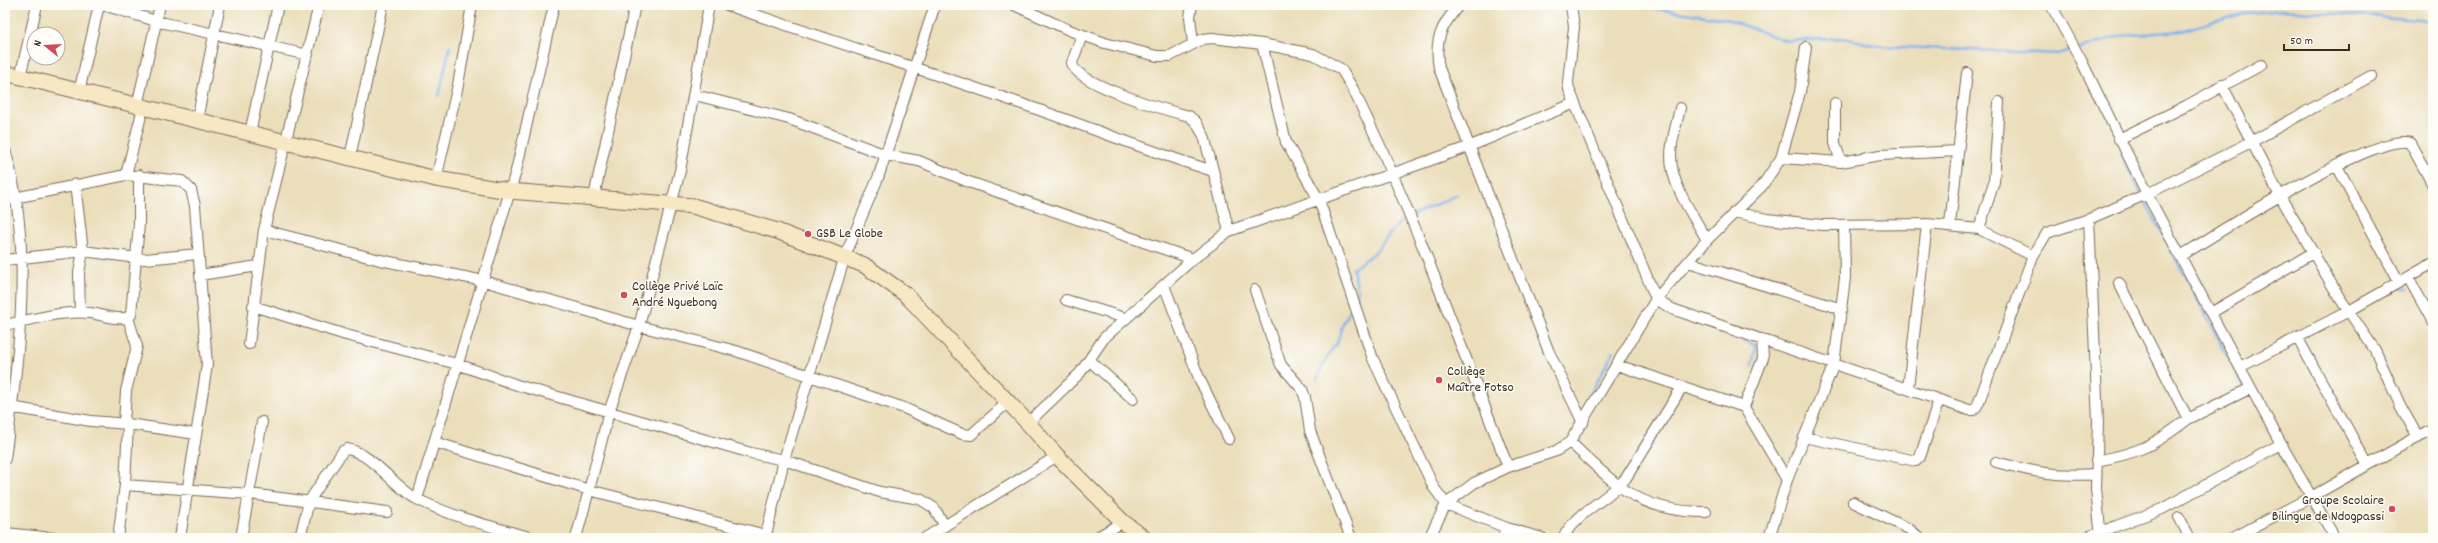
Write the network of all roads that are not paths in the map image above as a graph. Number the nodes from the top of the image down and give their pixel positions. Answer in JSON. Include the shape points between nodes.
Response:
{"nodes":[{"id":1,"x":37,"y":5,"type":"edge"},
{"id":2,"x":99,"y":5,"type":"edge"},
{"id":3,"x":103,"y":5,"type":"edge"},
{"id":4,"x":160,"y":5,"type":"edge"},
{"id":5,"x":220,"y":5,"type":"edge"},
{"id":6,"x":278,"y":5,"type":"edge"},
{"id":7,"x":319,"y":5,"type":"edge"},
{"id":8,"x":383,"y":5,"type":"edge"},
{"id":9,"x":472,"y":5,"type":"edge"},
{"id":10,"x":554,"y":5,"type":"edge"},
{"id":11,"x":635,"y":5,"type":"edge"},
{"id":12,"x":709,"y":5,"type":"edge"},
{"id":13,"x":727,"y":5,"type":"edge"},
{"id":14,"x":1014,"y":5,"type":"edge"},
{"id":15,"x":1192,"y":5,"type":"edge"},
{"id":16,"x":1459,"y":5,"type":"edge"},
{"id":17,"x":1571,"y":5,"type":"edge"},
{"id":18,"x":2051,"y":5,"type":"edge"},
{"id":19,"x":933,"y":7,"type":"edge"},
{"id":20,"x":156,"y":21,"type":"junction"},
{"id":21,"x":213,"y":34,"type":"junction"},
{"id":22,"x":1082,"y":35,"type":"junction"},
{"id":23,"x":1193,"y":44,"type":"junction"},
{"id":24,"x":1262,"y":44,"type":"junction"},
{"id":25,"x":269,"y":45,"type":"junction"},
{"id":26,"x":1806,"y":47,"type":"dead end"},
{"id":27,"x":308,"y":55,"type":"junction"},
{"id":28,"x":2261,"y":64,"type":"dead end"},
{"id":29,"x":914,"y":67,"type":"junction"},
{"id":30,"x":5,"y":73,"type":"edge"},
{"id":31,"x":1967,"y":73,"type":"dead end"},
{"id":32,"x":2371,"y":76,"type":"dead end"},
{"id":33,"x":20,"y":77,"type":"junction"},
{"id":34,"x":2222,"y":85,"type":"junction"},
{"id":35,"x":79,"y":92,"type":"junction"},
{"id":36,"x":695,"y":95,"type":"junction"},
{"id":37,"x":1999,"y":102,"type":"dead end"},
{"id":38,"x":1575,"y":103,"type":"junction"},
{"id":39,"x":1835,"y":103,"type":"dead end"},
{"id":40,"x":140,"y":107,"type":"junction"},
{"id":41,"x":1680,"y":108,"type":"dead end"},
{"id":42,"x":197,"y":120,"type":"junction"},
{"id":43,"x":250,"y":133,"type":"junction"},
{"id":44,"x":2119,"y":139,"type":"junction"},
{"id":45,"x":286,"y":141,"type":"junction"},
{"id":46,"x":2251,"y":142,"type":"junction"},
{"id":47,"x":1468,"y":147,"type":"junction"},
{"id":48,"x":5,"y":150,"type":"edge"},
{"id":49,"x":1958,"y":152,"type":"junction"},
{"id":50,"x":886,"y":155,"type":"junction"},
{"id":51,"x":350,"y":158,"type":"junction"},
{"id":52,"x":1781,"y":158,"type":"junction"},
{"id":53,"x":1841,"y":162,"type":"junction"},
{"id":54,"x":2337,"y":166,"type":"junction"},
{"id":55,"x":1213,"y":171,"type":"junction"},
{"id":56,"x":1391,"y":174,"type":"junction"},
{"id":57,"x":126,"y":175,"type":"junction"},
{"id":58,"x":139,"y":175,"type":"junction"},
{"id":59,"x":436,"y":179,"type":"junction"},
{"id":60,"x":75,"y":184,"type":"junction"},
{"id":61,"x":2433,"y":185,"type":"edge"},
{"id":62,"x":509,"y":191,"type":"junction"},
{"id":63,"x":2147,"y":194,"type":"junction"},
{"id":64,"x":2280,"y":196,"type":"junction"},
{"id":65,"x":594,"y":197,"type":"junction"},
{"id":66,"x":16,"y":198,"type":"junction"},
{"id":67,"x":5,"y":200,"type":"edge"},
{"id":68,"x":1319,"y":200,"type":"junction"},
{"id":69,"x":671,"y":204,"type":"junction"},
{"id":70,"x":1734,"y":212,"type":"junction"},
{"id":71,"x":2089,"y":219,"type":"junction"},
{"id":72,"x":1926,"y":224,"type":"junction"},
{"id":73,"x":1844,"y":225,"type":"junction"},
{"id":74,"x":1950,"y":225,"type":"junction"},
{"id":75,"x":1979,"y":229,"type":"junction"},
{"id":76,"x":264,"y":230,"type":"junction"},
{"id":77,"x":1230,"y":231,"type":"junction"},
{"id":78,"x":1707,"y":240,"type":"junction"},
{"id":79,"x":83,"y":251,"type":"junction"},
{"id":80,"x":2314,"y":252,"type":"junction"},
{"id":81,"x":198,"y":254,"type":"junction"},
{"id":82,"x":846,"y":256,"type":"junction"},
{"id":83,"x":2033,"y":256,"type":"junction"},
{"id":84,"x":2181,"y":256,"type":"junction"},
{"id":85,"x":20,"y":258,"type":"junction"},
{"id":86,"x":136,"y":258,"type":"junction"},
{"id":87,"x":1193,"y":259,"type":"junction"},
{"id":88,"x":5,"y":260,"type":"edge"},
{"id":89,"x":1688,"y":262,"type":"junction"},
{"id":90,"x":2433,"y":263,"type":"edge"},
{"id":91,"x":258,"y":266,"type":"junction"},
{"id":92,"x":200,"y":275,"type":"junction"},
{"id":93,"x":2408,"y":277,"type":"junction"},
{"id":94,"x":484,"y":281,"type":"junction"},
{"id":95,"x":2399,"y":282,"type":"junction"},
{"id":96,"x":2119,"y":283,"type":"dead end"},
{"id":97,"x":1164,"y":285,"type":"junction"},
{"id":98,"x":1255,"y":290,"type":"dead end"},
{"id":99,"x":1656,"y":299,"type":"junction"},
{"id":100,"x":1066,"y":300,"type":"dead end"},
{"id":101,"x":253,"y":306,"type":"junction"},
{"id":102,"x":1842,"y":309,"type":"junction"},
{"id":103,"x":2349,"y":311,"type":"junction"},
{"id":104,"x":80,"y":312,"type":"junction"},
{"id":105,"x":2211,"y":313,"type":"junction"},
{"id":106,"x":128,"y":318,"type":"junction"},
{"id":107,"x":1126,"y":318,"type":"junction"},
{"id":108,"x":20,"y":322,"type":"junction"},
{"id":109,"x":2433,"y":322,"type":"edge"},
{"id":110,"x":5,"y":325,"type":"edge"},
{"id":111,"x":639,"y":326,"type":"junction"},
{"id":112,"x":2297,"y":337,"type":"junction"},
{"id":113,"x":1762,"y":339,"type":"junction"},
{"id":114,"x":249,"y":344,"type":"dead end"},
{"id":115,"x":1780,"y":346,"type":"junction"},
{"id":116,"x":1763,"y":358,"type":"junction"},
{"id":117,"x":1090,"y":361,"type":"junction"},
{"id":118,"x":457,"y":364,"type":"junction"},
{"id":119,"x":1834,"y":364,"type":"junction"},
{"id":120,"x":1617,"y":365,"type":"junction"},
{"id":121,"x":2240,"y":367,"type":"junction"},
{"id":122,"x":811,"y":375,"type":"junction"},
{"id":123,"x":1682,"y":387,"type":"junction"},
{"id":124,"x":1908,"y":388,"type":"junction"},
{"id":125,"x":2252,"y":388,"type":"junction"},
{"id":126,"x":1133,"y":399,"type":"dead end"},
{"id":127,"x":1939,"y":400,"type":"junction"},
{"id":128,"x":1008,"y":402,"type":"junction"},
{"id":129,"x":8,"y":406,"type":"edge"},
{"id":130,"x":1744,"y":407,"type":"junction"},
{"id":131,"x":609,"y":412,"type":"junction"},
{"id":132,"x":2188,"y":419,"type":"junction"},
{"id":133,"x":262,"y":422,"type":"dead end"},
{"id":134,"x":1028,"y":423,"type":"junction"},
{"id":135,"x":1583,"y":423,"type":"junction"},
{"id":136,"x":126,"y":424,"type":"junction"},
{"id":137,"x":2433,"y":428,"type":"edge"},
{"id":138,"x":196,"y":434,"type":"junction"},
{"id":139,"x":1804,"y":437,"type":"junction"},
{"id":140,"x":2418,"y":437,"type":"junction"},
{"id":141,"x":1229,"y":439,"type":"dead end"},
{"id":142,"x":434,"y":442,"type":"junction"},
{"id":143,"x":1570,"y":442,"type":"junction"},
{"id":144,"x":2281,"y":444,"type":"junction"},
{"id":145,"x":1057,"y":456,"type":"junction"},
{"id":146,"x":5,"y":459,"type":"edge"},
{"id":147,"x":784,"y":460,"type":"junction"},
{"id":148,"x":2096,"y":461,"type":"junction"},
{"id":149,"x":1996,"y":462,"type":"dead end"},
{"id":150,"x":2367,"y":464,"type":"junction"},
{"id":151,"x":1508,"y":467,"type":"junction"},
{"id":152,"x":2096,"y":474,"type":"junction"},
{"id":153,"x":1786,"y":480,"type":"junction"},
{"id":154,"x":125,"y":485,"type":"junction"},
{"id":155,"x":1618,"y":488,"type":"junction"},
{"id":156,"x":189,"y":490,"type":"junction"},
{"id":157,"x":589,"y":490,"type":"junction"},
{"id":158,"x":250,"y":494,"type":"junction"},
{"id":159,"x":2311,"y":497,"type":"junction"},
{"id":160,"x":417,"y":498,"type":"junction"},
{"id":161,"x":308,"y":501,"type":"junction"},
{"id":162,"x":1853,"y":502,"type":"dead end"},
{"id":163,"x":1446,"y":504,"type":"junction"},
{"id":164,"x":387,"y":512,"type":"dead end"},
{"id":165,"x":1706,"y":512,"type":"dead end"},
{"id":166,"x":2180,"y":517,"type":"dead end"},
{"id":167,"x":1123,"y":522,"type":"junction"},
{"id":168,"x":945,"y":526,"type":"junction"},
{"id":169,"x":1507,"y":528,"type":"junction"},
{"id":170,"x":5,"y":533,"type":"edge"},
{"id":171,"x":2100,"y":535,"type":"edge"},
{"id":172,"x":765,"y":536,"type":"edge"},
{"id":173,"x":53,"y":538,"type":"edge"},
{"id":174,"x":118,"y":538,"type":"edge"},
{"id":175,"x":180,"y":538,"type":"edge"},
{"id":176,"x":241,"y":538,"type":"edge"},
{"id":177,"x":300,"y":538,"type":"edge"},
{"id":178,"x":533,"y":538,"type":"edge"},
{"id":179,"x":576,"y":538,"type":"edge"},
{"id":180,"x":925,"y":538,"type":"edge"},
{"id":181,"x":1096,"y":538,"type":"edge"},
{"id":182,"x":1144,"y":538,"type":"edge"},
{"id":183,"x":1351,"y":538,"type":"edge"},
{"id":184,"x":1429,"y":538,"type":"edge"},
{"id":185,"x":1502,"y":538,"type":"edge"},
{"id":186,"x":1542,"y":538,"type":"edge"},
{"id":187,"x":1563,"y":538,"type":"edge"},
{"id":188,"x":1769,"y":538,"type":"edge"},
{"id":189,"x":1920,"y":538,"type":"edge"},
{"id":190,"x":2084,"y":538,"type":"edge"},
{"id":191,"x":2190,"y":538,"type":"edge"},
{"id":192,"x":2233,"y":538,"type":"edge"},
{"id":193,"x":2335,"y":538,"type":"edge"}],
"edges":[{"from":1,"to":33,"type":"street"},
{"from":2,"to":35,"type":"street"},
{"from":3,"to":20,"type":"street"},
{"from":4,"to":20,"type":"street"},
{"from":5,"to":21,"type":"street"},
{"from":6,"to":25,"type":"street"},
{"from":7,"to":27,"type":"street"},
{"from":8,"to":51,"type":"street"},
{"from":9,"to":59,"type":"street","via":[[458,85]]},
{"from":10,"to":62,"type":"street","via":[[522,146]]},
{"from":11,"to":65,"type":"street"},
{"from":12,"to":36,"type":"street","via":[[698,60]]},
{"from":13,"to":29,"type":"street"},
{"from":14,"to":22,"type":"street"},
{"from":15,"to":23,"type":"street","via":[[1190,17]]},
{"from":16,"to":47,"type":"street","via":[[1442,27],[1436,55]]},
{"from":17,"to":38,"type":"street","via":[[1574,27],[1568,82]]},
{"from":18,"to":44,"type":"street"},
{"from":19,"to":29,"type":"street"},
{"from":20,"to":21,"type":"street"},
{"from":20,"to":40,"type":"street"},
{"from":21,"to":25,"type":"street"},
{"from":21,"to":42,"type":"street"},
{"from":22,"to":23,"type":"street","via":[[1158,56],[1170,56]]},
{"from":22,"to":55,"type":"street","via":[[1072,63],[1077,73],[1126,97],[1189,116],[1204,136]]},
{"from":23,"to":24,"type":"street","via":[[1212,38]]},
{"from":24,"to":56,"type":"street","via":[[1313,54],[1341,69],[1353,89]]},
{"from":24,"to":68,"type":"street","via":[[1286,142]]},
{"from":25,"to":27,"type":"street"},
{"from":25,"to":43,"type":"street"},
{"from":26,"to":52,"type":"street","via":[[1800,92]]},
{"from":27,"to":45,"type":"street"},
{"from":28,"to":34,"type":"street"},
{"from":29,"to":50,"type":"street"},
{"from":29,"to":55,"type":"street"},
{"from":30,"to":33,"type":"main road"},
{"from":31,"to":49,"type":"street"},
{"from":32,"to":46,"type":"street"},
{"from":33,"to":35,"type":"main road"},
{"from":34,"to":44,"type":"street"},
{"from":34,"to":46,"type":"street"},
{"from":35,"to":40,"type":"main road"},
{"from":36,"to":50,"type":"street","via":[[789,119]]},
{"from":36,"to":69,"type":"street"},
{"from":37,"to":75,"type":"street","via":[[1994,182]]},
{"from":38,"to":47,"type":"street"},
{"from":38,"to":99,"type":"street"},
{"from":39,"to":53,"type":"street","via":[[1835,143]]},
{"from":40,"to":42,"type":"main road"},
{"from":40,"to":57,"type":"street"},
{"from":41,"to":78,"type":"street","via":[[1671,155],[1672,167],[1678,188]]},
{"from":42,"to":43,"type":"main road"},
{"from":43,"to":45,"type":"main road"},
{"from":44,"to":63,"type":"street"},
{"from":45,"to":51,"type":"main road"},
{"from":45,"to":76,"type":"street"},
{"from":46,"to":63,"type":"street"},
{"from":46,"to":64,"type":"street"},
{"from":47,"to":56,"type":"street"},
{"from":47,"to":135,"type":"street","via":[[1549,352]]},
{"from":48,"to":66,"type":"street"},
{"from":49,"to":53,"type":"street","via":[[1880,155]]},
{"from":49,"to":74,"type":"street"},
{"from":50,"to":82,"type":"street","via":[[871,199]]},
{"from":50,"to":87,"type":"street","via":[[919,161],[966,181]]},
{"from":51,"to":59,"type":"main road"},
{"from":52,"to":53,"type":"street"},
{"from":52,"to":70,"type":"street","via":[[1762,186]]},
{"from":54,"to":61,"type":"street","via":[[2374,149],[2405,141],[2410,143]]},
{"from":54,"to":64,"type":"street"},
{"from":54,"to":95,"type":"street"},
{"from":55,"to":77,"type":"street"},
{"from":56,"to":68,"type":"street"},
{"from":56,"to":151,"type":"street","via":[[1423,247]]},
{"from":57,"to":58,"type":"street"},
{"from":57,"to":60,"type":"street"},
{"from":58,"to":81,"type":"street","via":[[182,181],[191,190]]},
{"from":58,"to":86,"type":"street"},
{"from":59,"to":62,"type":"main road"},
{"from":60,"to":66,"type":"street"},
{"from":60,"to":79,"type":"street"},
{"from":62,"to":65,"type":"main road"},
{"from":62,"to":94,"type":"street"},
{"from":63,"to":71,"type":"street"},
{"from":63,"to":84,"type":"street"},
{"from":64,"to":80,"type":"street"},
{"from":64,"to":84,"type":"street"},
{"from":65,"to":69,"type":"main road"},
{"from":66,"to":67,"type":"street"},
{"from":66,"to":85,"type":"street"},
{"from":68,"to":77,"type":"street"},
{"from":68,"to":163,"type":"street","via":[[1373,359],[1434,488]]},
{"from":69,"to":82,"type":"main road","via":[[693,206],[729,216]]},
{"from":69,"to":111,"type":"street"},
{"from":70,"to":73,"type":"street","via":[[1789,222]]},
{"from":70,"to":78,"type":"street"},
{"from":71,"to":83,"type":"street","via":[[2047,233]]},
{"from":71,"to":148,"type":"street","via":[[2098,421]]},
{"from":72,"to":73,"type":"street"},
{"from":72,"to":74,"type":"street"},
{"from":72,"to":124,"type":"street"},
{"from":73,"to":102,"type":"street","via":[[1845,278]]},
{"from":74,"to":75,"type":"street"},
{"from":75,"to":83,"type":"street"},
{"from":76,"to":91,"type":"street"},
{"from":76,"to":94,"type":"street","via":[[366,256]]},
{"from":77,"to":87,"type":"street"},
{"from":78,"to":89,"type":"street"},
{"from":79,"to":85,"type":"street"},
{"from":79,"to":86,"type":"street"},
{"from":79,"to":104,"type":"street","via":[[79,273]]},
{"from":80,"to":103,"type":"street"},
{"from":80,"to":105,"type":"street"},
{"from":81,"to":86,"type":"street","via":[[153,259]]},
{"from":81,"to":92,"type":"street"},
{"from":82,"to":122,"type":"street"},
{"from":82,"to":128,"type":"main road","via":[[877,273],[905,294]]},
{"from":83,"to":127,"type":"street","via":[[1978,404],[1974,410],[1969,410]]},
{"from":84,"to":105,"type":"street"},
{"from":85,"to":88,"type":"street"},
{"from":85,"to":108,"type":"street"},
{"from":86,"to":106,"type":"street","via":[[131,315]]},
{"from":87,"to":97,"type":"street"},
{"from":89,"to":99,"type":"street"},
{"from":89,"to":102,"type":"street"},
{"from":90,"to":93,"type":"street"},
{"from":91,"to":92,"type":"street"},
{"from":91,"to":101,"type":"street"},
{"from":92,"to":138,"type":"street","via":[[207,365]]},
{"from":93,"to":95,"type":"street"},
{"from":93,"to":109,"type":"street"},
{"from":94,"to":111,"type":"street"},
{"from":94,"to":118,"type":"street"},
{"from":95,"to":103,"type":"street"},
{"from":96,"to":132,"type":"street"},
{"from":97,"to":107,"type":"street"},
{"from":97,"to":141,"type":"street","via":[[1199,378]]},
{"from":98,"to":183,"type":"street","via":[[1281,366],[1305,397],[1310,432]]},
{"from":99,"to":113,"type":"street","via":[[1672,309]]},
{"from":99,"to":120,"type":"street"},
{"from":100,"to":107,"type":"street"},
{"from":101,"to":114,"type":"street"},
{"from":101,"to":118,"type":"street"},
{"from":102,"to":119,"type":"street"},
{"from":103,"to":112,"type":"street"},
{"from":103,"to":140,"type":"street","via":[[2375,350]]},
{"from":104,"to":106,"type":"street"},
{"from":104,"to":108,"type":"street"},
{"from":105,"to":121,"type":"street"},
{"from":106,"to":136,"type":"street","via":[[137,346],[126,391]]},
{"from":107,"to":117,"type":"street","via":[[1104,338]]},
{"from":108,"to":110,"type":"street"},
{"from":108,"to":129,"type":"street"},
{"from":111,"to":122,"type":"street","via":[[736,351]]},
{"from":111,"to":131,"type":"street"},
{"from":112,"to":121,"type":"street"},
{"from":112,"to":150,"type":"street"},
{"from":113,"to":115,"type":"street"},
{"from":113,"to":116,"type":"street"},
{"from":115,"to":116,"type":"street"},
{"from":115,"to":119,"type":"street"},
{"from":116,"to":130,"type":"street"},
{"from":117,"to":126,"type":"street"},
{"from":117,"to":134,"type":"street"},
{"from":118,"to":131,"type":"street"},
{"from":118,"to":142,"type":"street"},
{"from":119,"to":124,"type":"street"},
{"from":119,"to":139,"type":"street"},
{"from":120,"to":123,"type":"street"},
{"from":120,"to":135,"type":"street"},
{"from":121,"to":125,"type":"street"},
{"from":122,"to":128,"type":"street","via":[[904,408],[968,436]]},
{"from":122,"to":147,"type":"street"},
{"from":123,"to":130,"type":"street"},
{"from":123,"to":155,"type":"street","via":[[1637,464]]},
{"from":124,"to":127,"type":"street"},
{"from":125,"to":132,"type":"street"},
{"from":125,"to":144,"type":"street"},
{"from":127,"to":139,"type":"street","via":[[1920,457],[1916,460]]},
{"from":128,"to":134,"type":"main road"},
{"from":129,"to":136,"type":"street","via":[[91,421]]},
{"from":129,"to":146,"type":"street"},
{"from":130,"to":153,"type":"street"},
{"from":131,"to":147,"type":"street"},
{"from":131,"to":157,"type":"street"},
{"from":132,"to":148,"type":"street","via":[[2162,440],[2141,451]]},
{"from":133,"to":158,"type":"street"},
{"from":134,"to":145,"type":"main road"},
{"from":135,"to":143,"type":"street"},
{"from":136,"to":138,"type":"street"},
{"from":136,"to":154,"type":"street"},
{"from":137,"to":140,"type":"street"},
{"from":138,"to":156,"type":"street"},
{"from":139,"to":153,"type":"street"},
{"from":140,"to":150,"type":"street"},
{"from":142,"to":157,"type":"street"},
{"from":142,"to":160,"type":"street"},
{"from":143,"to":151,"type":"street","via":[[1556,451]]},
{"from":143,"to":155,"type":"street"},
{"from":144,"to":159,"type":"street"},
{"from":144,"to":171,"type":"street","via":[[2162,509]]},
{"from":145,"to":167,"type":"main road"},
{"from":145,"to":168,"type":"street"},
{"from":147,"to":168,"type":"street","via":[[880,492],[920,499],[934,508]]},
{"from":147,"to":172,"type":"street"},
{"from":148,"to":152,"type":"street"},
{"from":149,"to":152,"type":"street","via":[[2065,477]]},
{"from":150,"to":159,"type":"street"},
{"from":151,"to":163,"type":"street","via":[[1474,483]]},
{"from":152,"to":171,"type":"street"},
{"from":153,"to":188,"type":"street"},
{"from":154,"to":156,"type":"street"},
{"from":154,"to":174,"type":"street"},
{"from":155,"to":165,"type":"street","via":[[1647,502],[1686,512]]},
{"from":155,"to":187,"type":"street","via":[[1583,516]]},
{"from":156,"to":158,"type":"street"},
{"from":156,"to":175,"type":"street"},
{"from":157,"to":172,"type":"street"},
{"from":157,"to":179,"type":"street"},
{"from":158,"to":161,"type":"street"},
{"from":158,"to":176,"type":"street"},
{"from":159,"to":192,"type":"street"},
{"from":159,"to":193,"type":"street"},
{"from":160,"to":161,"type":"street","via":[[403,490],[366,457],[347,449]]},
{"from":160,"to":178,"type":"street","via":[[447,512]]},
{"from":161,"to":164,"type":"street"},
{"from":161,"to":177,"type":"street"},
{"from":162,"to":189,"type":"street","via":[[1909,529]]},
{"from":163,"to":169,"type":"street"},
{"from":163,"to":184,"type":"street"},
{"from":166,"to":191,"type":"street"},
{"from":167,"to":181,"type":"street"},
{"from":167,"to":182,"type":"main road"},
{"from":168,"to":180,"type":"street"},
{"from":169,"to":185,"type":"street"},
{"from":169,"to":186,"type":"street"},
{"from":170,"to":173,"type":"street"},
{"from":171,"to":190,"type":"street"}]}
